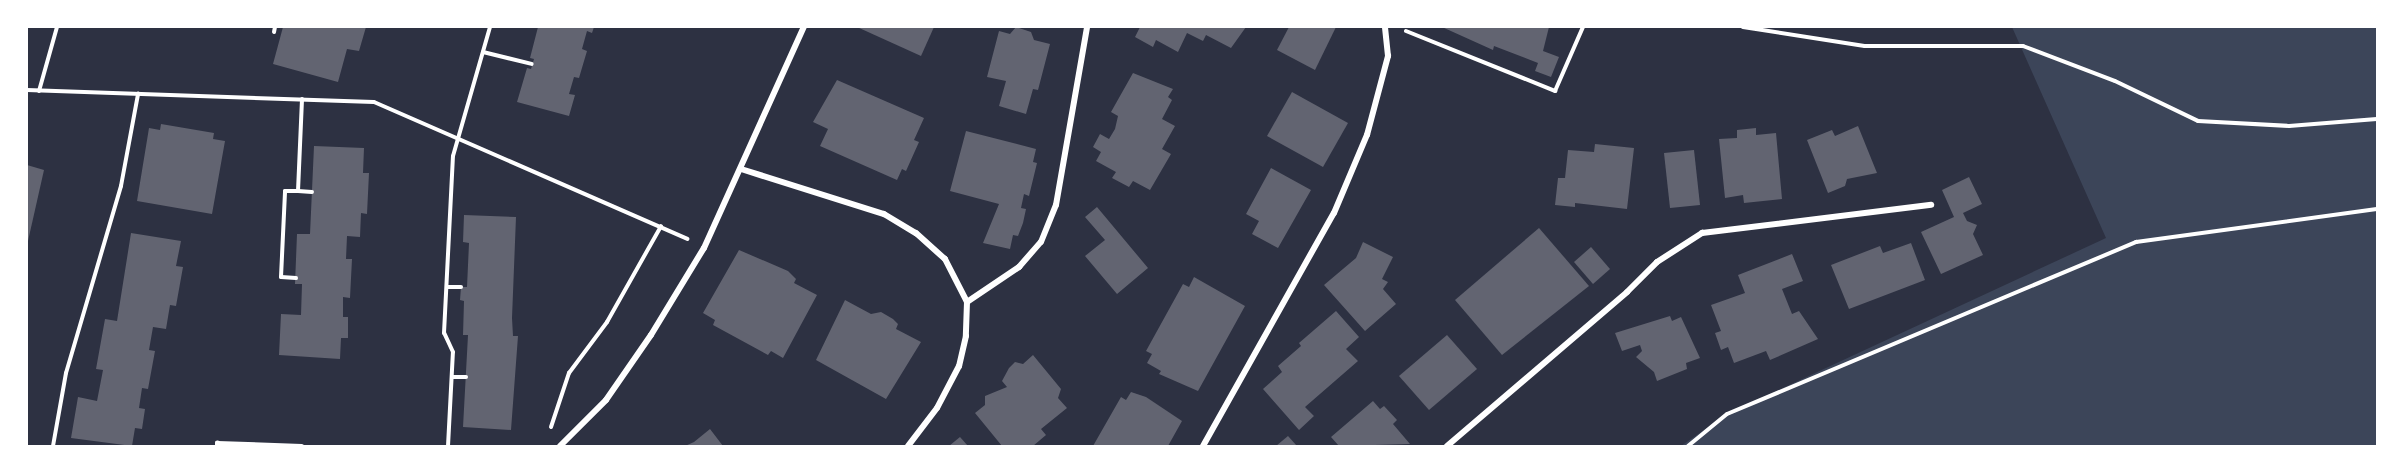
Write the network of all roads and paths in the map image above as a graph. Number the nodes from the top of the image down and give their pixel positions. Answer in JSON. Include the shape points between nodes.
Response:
{"nodes":[{"id":1,"x":57,"y":27,"type":"edge"},
{"id":2,"x":490,"y":27,"type":"edge"},
{"id":3,"x":804,"y":27,"type":"edge"},
{"id":4,"x":1087,"y":27,"type":"edge"},
{"id":5,"x":1385,"y":27,"type":"edge"},
{"id":6,"x":1396,"y":27,"type":"edge"},
{"id":7,"x":1583,"y":27,"type":"edge"},
{"id":8,"x":1743,"y":27,"type":"edge"},
{"id":9,"x":483,"y":52,"type":"junction"},
{"id":10,"x":532,"y":64,"type":"dead end"},
{"id":11,"x":27,"y":90,"type":"edge"},
{"id":12,"x":39,"y":91,"type":"junction"},
{"id":13,"x":138,"y":94,"type":"junction"},
{"id":14,"x":302,"y":99,"type":"junction"},
{"id":15,"x":2377,"y":119,"type":"edge"},
{"id":16,"x":461,"y":137,"type":"junction"},
{"id":17,"x":741,"y":169,"type":"junction"},
{"id":18,"x":298,"y":191,"type":"junction"},
{"id":19,"x":312,"y":192,"type":"dead end"},
{"id":20,"x":1931,"y":205,"type":"dead end"},
{"id":21,"x":2377,"y":209,"type":"edge"},
{"id":22,"x":661,"y":226,"type":"junction"},
{"id":23,"x":704,"y":248,"type":"junction"},
{"id":24,"x":296,"y":278,"type":"dead end"},
{"id":25,"x":447,"y":286,"type":"junction"},
{"id":26,"x":461,"y":287,"type":"dead end"},
{"id":27,"x":968,"y":302,"type":"junction"},
{"id":28,"x":452,"y":377,"type":"junction"},
{"id":29,"x":466,"y":377,"type":"dead end"},
{"id":30,"x":551,"y":437,"type":"dead end"},
{"id":31,"x":53,"y":446,"type":"edge"},
{"id":32,"x":217,"y":446,"type":"edge"},
{"id":33,"x":301,"y":446,"type":"edge"},
{"id":34,"x":448,"y":446,"type":"edge"},
{"id":35,"x":560,"y":446,"type":"edge"},
{"id":36,"x":908,"y":446,"type":"edge"},
{"id":37,"x":1203,"y":446,"type":"edge"},
{"id":38,"x":1447,"y":446,"type":"edge"},
{"id":39,"x":1688,"y":446,"type":"edge"}],
"edges":[{"from":1,"to":12,"type":"path"},
{"from":2,"to":9,"type":"path"},
{"from":3,"to":17,"type":"street"},
{"from":4,"to":27,"type":"street","via":[[1056,205],[1041,242],[1019,267]]},
{"from":5,"to":37,"type":"street","via":[[1388,56],[1373,112],[1342,193]]},
{"from":6,"to":7,"type":"path","via":[[1555,91]]},
{"from":8,"to":15,"type":"path","via":[[1865,46],[2023,46],[2115,81],[2198,122],[2289,126]]},
{"from":9,"to":10,"type":"path"},
{"from":9,"to":16,"type":"path"},
{"from":11,"to":12,"type":"path"},
{"from":12,"to":13,"type":"path"},
{"from":13,"to":14,"type":"path"},
{"from":13,"to":31,"type":"path","via":[[121,186],[66,373]]},
{"from":14,"to":16,"type":"path","via":[[374,102]]},
{"from":14,"to":18,"type":"path"},
{"from":16,"to":22,"type":"path"},
{"from":16,"to":25,"type":"path","via":[[453,156]]},
{"from":17,"to":23,"type":"street"},
{"from":17,"to":27,"type":"street","via":[[884,214],[916,233],[945,259]]},
{"from":18,"to":19,"type":"path"},
{"from":18,"to":24,"type":"path","via":[[285,190],[281,277]]},
{"from":20,"to":38,"type":"street","via":[[1702,233],[1657,262]]},
{"from":21,"to":39,"type":"path","via":[[2136,242],[1727,414]]},
{"from":22,"to":23,"type":"path"},
{"from":22,"to":30,"type":"path","via":[[607,322],[569,373],[551,420]]},
{"from":23,"to":35,"type":"street","via":[[606,400]]},
{"from":25,"to":26,"type":"path"},
{"from":25,"to":28,"type":"path","via":[[444,333],[453,352]]},
{"from":27,"to":36,"type":"street","via":[[959,366],[937,408]]},
{"from":28,"to":29,"type":"path"},
{"from":28,"to":34,"type":"path"},
{"from":32,"to":33,"type":"lane","via":[[217,442]]}]}
